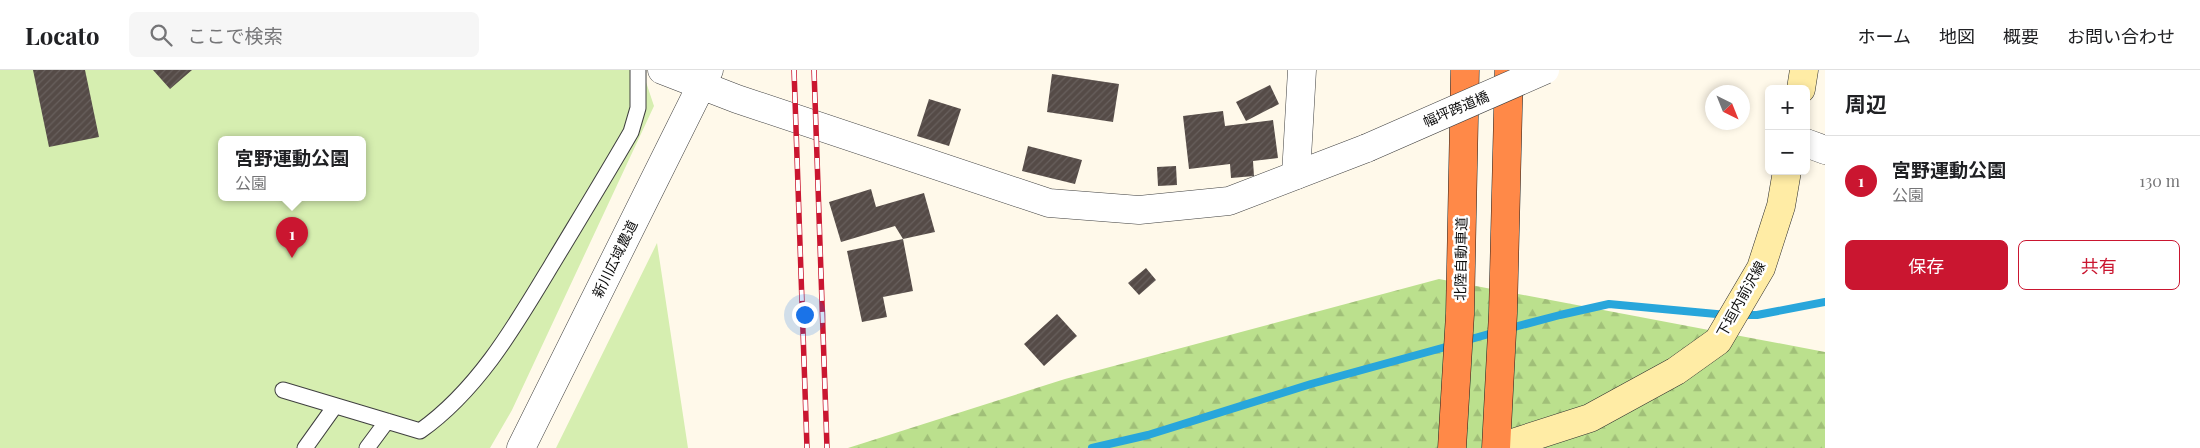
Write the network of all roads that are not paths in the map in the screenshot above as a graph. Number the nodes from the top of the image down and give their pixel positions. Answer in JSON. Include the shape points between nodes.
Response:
{"nodes":[{"id":1,"x":638,"y":70,"type":"edge"},
{"id":2,"x":662,"y":70,"type":"edge"},
{"id":3,"x":1302,"y":70,"type":"edge"},
{"id":4,"x":1465,"y":70,"type":"edge"},
{"id":5,"x":1509,"y":70,"type":"edge"},
{"id":6,"x":1545,"y":70,"type":"edge"},
{"id":7,"x":1804,"y":70,"type":"edge"},
{"id":8,"x":705,"y":78,"type":"edge"},
{"id":9,"x":1802,"y":85,"type":"edge"},
{"id":10,"x":1810,"y":144,"type":"edge"},
{"id":11,"x":1825,"y":150,"type":"edge"},
{"id":12,"x":1296,"y":175,"type":"junction"},
{"id":13,"x":1786,"y":175,"type":"edge"},
{"id":14,"x":283,"y":390,"type":"dead end"},
{"id":15,"x":335,"y":406,"type":"junction"},
{"id":16,"x":387,"y":421,"type":"junction"},
{"id":17,"x":305,"y":448,"type":"edge"},
{"id":18,"x":367,"y":448,"type":"edge"},
{"id":19,"x":521,"y":448,"type":"edge"},
{"id":20,"x":1452,"y":448,"type":"edge"},
{"id":21,"x":1497,"y":448,"type":"edge"}],
"edges":[{"from":1,"to":16,"type":"lane","via":[[638,108],[631,132],[509,336],[470,385],[433,422],[420,431]]},
{"from":2,"to":8,"type":"street","name":"幅坪跨道橋"},
{"from":3,"to":12,"type":"street"},
{"from":4,"to":20,"type":"highway","name":"北陸自動車道","via":[[1460,314]]},
{"from":5,"to":21,"type":"highway"},
{"from":6,"to":12,"type":"street","name":"幅坪跨道橋","bridge":true,"via":[[1367,148]]},
{"from":7,"to":9,"type":"main road"},
{"from":8,"to":12,"type":"street","name":"幅坪跨道橋","via":[[1049,203],[1139,210],[1229,201]]},
{"from":8,"to":19,"type":"street","name":"新川広域農道"},
{"from":10,"to":11,"type":"street"},
{"from":13,"to":21,"type":"main road","name":"下垣内前沢線","via":[[1781,206],[1760,268],[1718,341],[1676,371],[1590,418]]},
{"from":14,"to":15,"type":"lane"},
{"from":15,"to":16,"type":"lane"},
{"from":15,"to":17,"type":"lane"},
{"from":16,"to":18,"type":"lane"}]}
